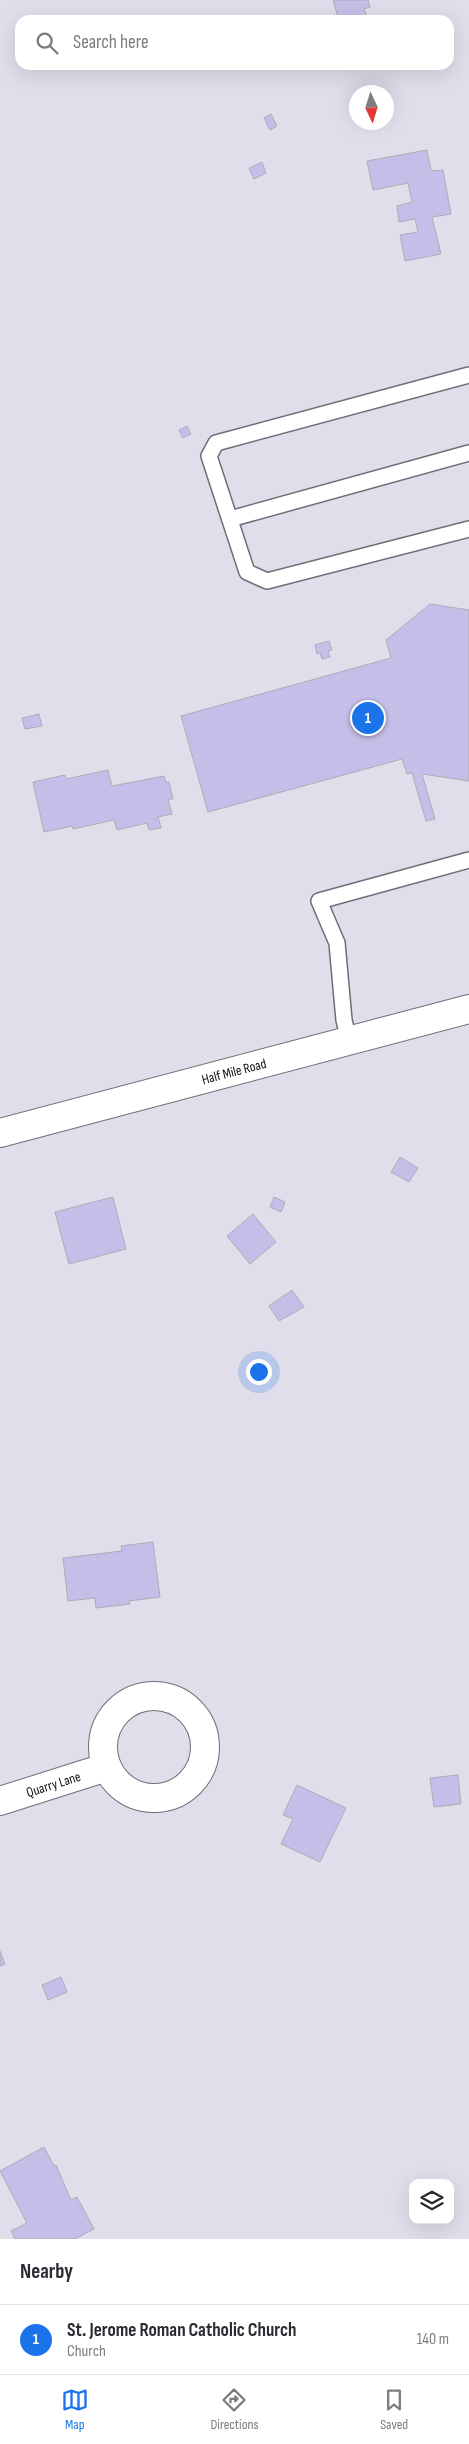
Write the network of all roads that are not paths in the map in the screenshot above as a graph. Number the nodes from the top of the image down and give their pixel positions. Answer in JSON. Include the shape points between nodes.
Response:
{"nodes":[{"id":1,"x":469,"y":375,"type":"edge"},
{"id":2,"x":469,"y":453,"type":"edge"},
{"id":3,"x":230,"y":519,"type":"junction"},
{"id":4,"x":469,"y":528,"type":"edge"},
{"id":5,"x":469,"y":860,"type":"edge"},
{"id":6,"x":469,"y":1008,"type":"edge"},
{"id":7,"x":349,"y":1041,"type":"junction"},
{"id":8,"x":0,"y":1133,"type":"edge"},
{"id":9,"x":107,"y":1767,"type":"dead end"},
{"id":10,"x":0,"y":1801,"type":"edge"}],
"edges":[{"from":1,"to":3,"type":"lane","via":[[216,443],[209,456]]},
{"from":2,"to":3,"type":"lane"},
{"from":3,"to":4,"type":"lane","via":[[247,572],[267,580]]},
{"from":5,"to":7,"type":"lane","via":[[319,901],[337,943]]},
{"from":6,"to":7,"type":"street","name":"Half Mile Road"},
{"from":7,"to":8,"type":"street","name":"Half Mile Road"},
{"from":9,"to":10,"type":"street","name":"Quarry Lane"}]}
